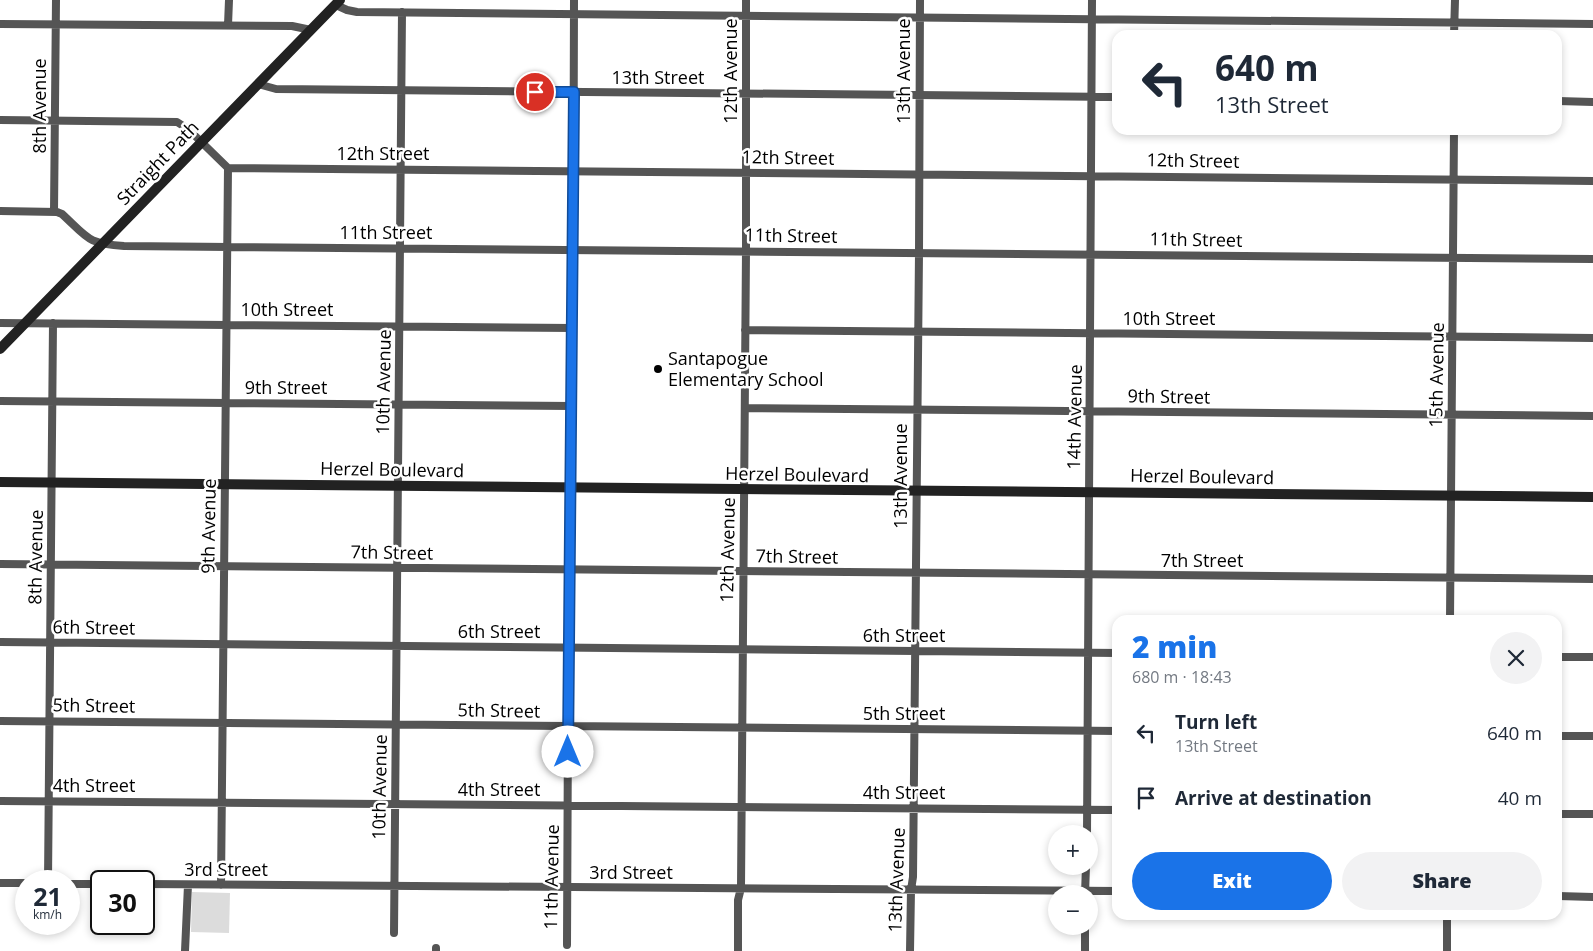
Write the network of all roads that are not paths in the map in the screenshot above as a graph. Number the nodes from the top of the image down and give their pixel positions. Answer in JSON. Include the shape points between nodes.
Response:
{"nodes":[{"id":1,"x":56,"y":0,"type":"edge"},
{"id":2,"x":228,"y":0,"type":"edge"},
{"id":3,"x":574,"y":0,"type":"edge"},
{"id":4,"x":746,"y":0,"type":"edge"},
{"id":5,"x":920,"y":0,"type":"edge"},
{"id":6,"x":1092,"y":0,"type":"edge"},
{"id":7,"x":1455,"y":0,"type":"edge"},
{"id":8,"x":338,"y":3,"type":"edge"},
{"id":9,"x":402,"y":12,"type":"junction"},
{"id":10,"x":574,"y":13,"type":"junction"},
{"id":11,"x":746,"y":16,"type":"junction"},
{"id":12,"x":920,"y":17,"type":"junction"},
{"id":13,"x":1092,"y":18,"type":"junction"},
{"id":14,"x":1454,"y":22,"type":"junction"},
{"id":15,"x":0,"y":24,"type":"edge"},
{"id":16,"x":56,"y":24,"type":"junction"},
{"id":17,"x":1593,"y":24,"type":"edge"},
{"id":18,"x":228,"y":25,"type":"junction"},
{"id":19,"x":311,"y":30,"type":"junction"},
{"id":20,"x":1454,"y":30,"type":"edge"},
{"id":21,"x":258,"y":84,"type":"junction"},
{"id":22,"x":401,"y":91,"type":"junction"},
{"id":23,"x":574,"y":92,"type":"junction"},
{"id":24,"x":746,"y":93,"type":"junction"},
{"id":25,"x":919,"y":96,"type":"junction"},
{"id":26,"x":1092,"y":97,"type":"junction"},
{"id":27,"x":1112,"y":97,"type":"edge"},
{"id":28,"x":1562,"y":102,"type":"edge"},
{"id":29,"x":1593,"y":102,"type":"edge"},
{"id":30,"x":0,"y":120,"type":"edge"},
{"id":31,"x":55,"y":121,"type":"junction"},
{"id":32,"x":1454,"y":135,"type":"edge"},
{"id":33,"x":202,"y":142,"type":"junction"},
{"id":34,"x":228,"y":168,"type":"junction"},
{"id":35,"x":401,"y":169,"type":"junction"},
{"id":36,"x":573,"y":170,"type":"junction"},
{"id":37,"x":746,"y":172,"type":"junction"},
{"id":38,"x":919,"y":174,"type":"junction"},
{"id":39,"x":1092,"y":175,"type":"junction"},
{"id":40,"x":1454,"y":180,"type":"junction"},
{"id":41,"x":1593,"y":181,"type":"edge"},
{"id":42,"x":0,"y":211,"type":"edge"},
{"id":43,"x":54,"y":212,"type":"junction"},
{"id":44,"x":102,"y":244,"type":"junction"},
{"id":45,"x":227,"y":246,"type":"junction"},
{"id":46,"x":400,"y":247,"type":"junction"},
{"id":47,"x":573,"y":249,"type":"junction"},
{"id":48,"x":746,"y":251,"type":"junction"},
{"id":49,"x":919,"y":253,"type":"junction"},
{"id":50,"x":1091,"y":254,"type":"junction"},
{"id":51,"x":1454,"y":257,"type":"junction"},
{"id":52,"x":1593,"y":259,"type":"edge"},
{"id":53,"x":0,"y":323,"type":"edge"},
{"id":54,"x":26,"y":323,"type":"junction"},
{"id":55,"x":53,"y":323,"type":"junction"},
{"id":56,"x":226,"y":324,"type":"junction"},
{"id":57,"x":400,"y":326,"type":"junction"},
{"id":58,"x":573,"y":328,"type":"junction"},
{"id":59,"x":745,"y":330,"type":"junction"},
{"id":60,"x":918,"y":331,"type":"junction"},
{"id":61,"x":1091,"y":333,"type":"junction"},
{"id":62,"x":1453,"y":338,"type":"junction"},
{"id":63,"x":1593,"y":338,"type":"edge"},
{"id":64,"x":0,"y":349,"type":"edge"},
{"id":65,"x":0,"y":401,"type":"edge"},
{"id":66,"x":53,"y":401,"type":"junction"},
{"id":67,"x":225,"y":403,"type":"junction"},
{"id":68,"x":398,"y":404,"type":"junction"},
{"id":69,"x":572,"y":406,"type":"junction"},
{"id":70,"x":745,"y":408,"type":"junction"},
{"id":71,"x":917,"y":409,"type":"junction"},
{"id":72,"x":1090,"y":411,"type":"junction"},
{"id":73,"x":1452,"y":414,"type":"junction"},
{"id":74,"x":1593,"y":416,"type":"edge"},
{"id":75,"x":0,"y":482,"type":"edge"},
{"id":76,"x":52,"y":483,"type":"junction"},
{"id":77,"x":224,"y":485,"type":"junction"},
{"id":78,"x":398,"y":486,"type":"junction"},
{"id":79,"x":569,"y":488,"type":"junction"},
{"id":80,"x":743,"y":490,"type":"junction"},
{"id":81,"x":916,"y":492,"type":"junction"},
{"id":82,"x":1089,"y":492,"type":"junction"},
{"id":83,"x":1451,"y":496,"type":"junction"},
{"id":84,"x":1593,"y":498,"type":"edge"},
{"id":85,"x":0,"y":564,"type":"edge"},
{"id":86,"x":51,"y":564,"type":"junction"},
{"id":87,"x":224,"y":566,"type":"junction"},
{"id":88,"x":397,"y":568,"type":"junction"},
{"id":89,"x":570,"y":570,"type":"junction"},
{"id":90,"x":742,"y":571,"type":"junction"},
{"id":91,"x":916,"y":573,"type":"junction"},
{"id":92,"x":1089,"y":575,"type":"junction"},
{"id":93,"x":1450,"y":578,"type":"junction"},
{"id":94,"x":1593,"y":579,"type":"edge"},
{"id":95,"x":1450,"y":615,"type":"edge"},
{"id":96,"x":0,"y":642,"type":"edge"},
{"id":97,"x":50,"y":643,"type":"junction"},
{"id":98,"x":223,"y":645,"type":"junction"},
{"id":99,"x":396,"y":646,"type":"junction"},
{"id":100,"x":569,"y":648,"type":"junction"},
{"id":101,"x":742,"y":650,"type":"junction"},
{"id":102,"x":915,"y":651,"type":"junction"},
{"id":103,"x":1088,"y":653,"type":"junction"},
{"id":104,"x":1112,"y":653,"type":"edge"},
{"id":105,"x":1562,"y":657,"type":"edge"},
{"id":106,"x":1593,"y":657,"type":"edge"},
{"id":107,"x":0,"y":721,"type":"edge"},
{"id":108,"x":50,"y":721,"type":"junction"},
{"id":109,"x":223,"y":723,"type":"junction"},
{"id":110,"x":396,"y":725,"type":"junction"},
{"id":111,"x":568,"y":727,"type":"junction"},
{"id":112,"x":741,"y":728,"type":"junction"},
{"id":113,"x":914,"y":729,"type":"junction"},
{"id":114,"x":1088,"y":731,"type":"junction"},
{"id":115,"x":1112,"y":731,"type":"edge"},
{"id":116,"x":1562,"y":736,"type":"edge"},
{"id":117,"x":1593,"y":736,"type":"edge"},
{"id":118,"x":0,"y":800,"type":"edge"},
{"id":119,"x":48,"y":801,"type":"junction"},
{"id":120,"x":222,"y":802,"type":"junction"},
{"id":121,"x":394,"y":804,"type":"junction"},
{"id":122,"x":568,"y":805,"type":"junction"},
{"id":123,"x":741,"y":807,"type":"junction"},
{"id":124,"x":914,"y":808,"type":"junction"},
{"id":125,"x":1087,"y":810,"type":"junction"},
{"id":126,"x":1112,"y":810,"type":"edge"},
{"id":127,"x":1562,"y":814,"type":"edge"},
{"id":128,"x":1593,"y":814,"type":"edge"},
{"id":129,"x":1087,"y":825,"type":"edge"},
{"id":130,"x":48,"y":870,"type":"edge"},
{"id":131,"x":0,"y":883,"type":"edge"},
{"id":132,"x":15,"y":883,"type":"edge"},
{"id":133,"x":155,"y":884,"type":"edge"},
{"id":134,"x":188,"y":885,"type":"junction"},
{"id":135,"x":221,"y":885,"type":"junction"},
{"id":136,"x":394,"y":886,"type":"junction"},
{"id":137,"x":568,"y":888,"type":"junction"},
{"id":138,"x":741,"y":888,"type":"junction"},
{"id":139,"x":911,"y":890,"type":"junction"},
{"id":140,"x":1112,"y":891,"type":"edge"},
{"id":141,"x":1048,"y":892,"type":"edge"},
{"id":142,"x":1098,"y":892,"type":"edge"},
{"id":143,"x":1562,"y":896,"type":"edge"},
{"id":144,"x":1593,"y":896,"type":"edge"},
{"id":145,"x":1447,"y":920,"type":"edge"},
{"id":146,"x":394,"y":933,"type":"dead end"},
{"id":147,"x":1085,"y":935,"type":"edge"},
{"id":148,"x":566,"y":945,"type":"dead end"},
{"id":149,"x":185,"y":951,"type":"edge"},
{"id":150,"x":738,"y":951,"type":"edge"},
{"id":151,"x":910,"y":951,"type":"edge"},
{"id":152,"x":1084,"y":951,"type":"edge"},
{"id":153,"x":1447,"y":951,"type":"edge"}],
"edges":[{"from":1,"to":16,"type":"street","name":"8th Avenue"},
{"from":2,"to":18,"type":"street"},
{"from":3,"to":10,"type":"street","name":"11th Avenue"},
{"from":4,"to":11,"type":"street","name":"12th Avenue"},
{"from":5,"to":12,"type":"street","name":"13th Avenue"},
{"from":6,"to":13,"type":"street","name":"14th Avenue"},
{"from":7,"to":14,"type":"street"},
{"from":8,"to":9,"type":"street","via":[[354,11]]},
{"from":8,"to":19,"type":"street","name":"Straight Path"},
{"from":9,"to":10,"type":"street"},
{"from":9,"to":22,"type":"street","name":"10th Avenue"},
{"from":10,"to":11,"type":"street"},
{"from":10,"to":23,"type":"street","name":"11th Avenue"},
{"from":11,"to":12,"type":"street"},
{"from":11,"to":24,"type":"street","name":"12th Avenue"},
{"from":12,"to":13,"type":"street"},
{"from":12,"to":25,"type":"street","name":"13th Avenue"},
{"from":13,"to":14,"type":"street"},
{"from":13,"to":26,"type":"street","name":"14th Avenue"},
{"from":14,"to":17,"type":"street"},
{"from":14,"to":20,"type":"street"},
{"from":15,"to":16,"type":"street"},
{"from":16,"to":18,"type":"street"},
{"from":16,"to":31,"type":"street","name":"8th Avenue"},
{"from":18,"to":19,"type":"street","via":[[292,26]]},
{"from":19,"to":21,"type":"street","name":"Straight Path"},
{"from":21,"to":22,"type":"street","name":"13th Street","via":[[276,89]]},
{"from":21,"to":33,"type":"street","name":"Straight Path"},
{"from":22,"to":23,"type":"street","name":"13th Street"},
{"from":22,"to":35,"type":"street","name":"10th Avenue"},
{"from":23,"to":24,"type":"street","name":"13th Street"},
{"from":23,"to":36,"type":"street","name":"11th Avenue"},
{"from":24,"to":25,"type":"street","name":"13th Street"},
{"from":24,"to":37,"type":"street","name":"12th Avenue"},
{"from":25,"to":26,"type":"street","name":"13th Street"},
{"from":25,"to":38,"type":"street","name":"13th Avenue"},
{"from":26,"to":27,"type":"street","name":"13th Street"},
{"from":26,"to":39,"type":"street","name":"14th Avenue"},
{"from":28,"to":29,"type":"street"},
{"from":30,"to":31,"type":"street"},
{"from":31,"to":33,"type":"street","via":[[177,122]]},
{"from":31,"to":43,"type":"street","name":"8th Avenue"},
{"from":32,"to":40,"type":"street","name":"15th Avenue"},
{"from":33,"to":34,"type":"street"},
{"from":33,"to":44,"type":"street","name":"Straight Path"},
{"from":34,"to":35,"type":"street","name":"12th Street"},
{"from":34,"to":45,"type":"street","name":"9th Avenue"},
{"from":35,"to":36,"type":"street","name":"12th Street"},
{"from":35,"to":46,"type":"street","name":"10th Avenue"},
{"from":36,"to":37,"type":"street","name":"12th Street"},
{"from":36,"to":47,"type":"street","name":"11th Avenue"},
{"from":37,"to":38,"type":"street","name":"12th Street"},
{"from":37,"to":48,"type":"street","name":"12th Avenue"},
{"from":38,"to":39,"type":"street","name":"12th Street"},
{"from":38,"to":49,"type":"street","name":"13th Avenue"},
{"from":39,"to":40,"type":"street","name":"12th Street"},
{"from":39,"to":50,"type":"street","name":"14th Avenue"},
{"from":40,"to":41,"type":"street","name":"12th Street"},
{"from":40,"to":51,"type":"street","name":"15th Avenue"},
{"from":42,"to":43,"type":"street"},
{"from":43,"to":44,"type":"street","name":"11th Street","via":[[62,214],[90,240]]},
{"from":44,"to":45,"type":"street","name":"11th Street"},
{"from":44,"to":54,"type":"street","name":"Straight Path"},
{"from":45,"to":46,"type":"street","name":"11th Street"},
{"from":45,"to":56,"type":"street","name":"9th Avenue"},
{"from":46,"to":47,"type":"street","name":"11th Street"},
{"from":46,"to":57,"type":"street","name":"10th Avenue"},
{"from":47,"to":48,"type":"street","name":"11th Street"},
{"from":47,"to":58,"type":"street","name":"11th Avenue"},
{"from":48,"to":49,"type":"street","name":"11th Street"},
{"from":48,"to":59,"type":"street","name":"12th Avenue"},
{"from":49,"to":50,"type":"street","name":"11th Street"},
{"from":49,"to":60,"type":"street","name":"13th Avenue"},
{"from":50,"to":51,"type":"street","name":"11th Street"},
{"from":50,"to":61,"type":"street","name":"14th Avenue"},
{"from":51,"to":52,"type":"street","name":"11th Street"},
{"from":51,"to":62,"type":"street","name":"15th Avenue"},
{"from":53,"to":54,"type":"street","name":"10th Street"},
{"from":54,"to":55,"type":"street","name":"10th Street"},
{"from":54,"to":64,"type":"street","name":"Straight Path"},
{"from":55,"to":56,"type":"street","name":"10th Street"},
{"from":55,"to":66,"type":"street","name":"8th Avenue"},
{"from":56,"to":57,"type":"street","name":"10th Street"},
{"from":56,"to":67,"type":"street","name":"9th Avenue"},
{"from":57,"to":58,"type":"street","name":"10th Street"},
{"from":57,"to":68,"type":"street","name":"10th Avenue"},
{"from":58,"to":69,"type":"street","name":"11th Avenue"},
{"from":59,"to":60,"type":"street","name":"10th Street"},
{"from":59,"to":70,"type":"street","name":"12th Avenue"},
{"from":60,"to":61,"type":"street","name":"10th Street"},
{"from":60,"to":71,"type":"street","name":"13th Avenue"},
{"from":61,"to":62,"type":"street","name":"10th Street"},
{"from":61,"to":72,"type":"street","name":"14th Avenue"},
{"from":62,"to":63,"type":"street","name":"10th Street"},
{"from":62,"to":73,"type":"street","name":"15th Avenue"},
{"from":65,"to":66,"type":"street","name":"9th Street"},
{"from":66,"to":67,"type":"street","name":"9th Street"},
{"from":66,"to":76,"type":"street","name":"8th Avenue"},
{"from":67,"to":68,"type":"street","name":"9th Street"},
{"from":67,"to":77,"type":"street","name":"9th Avenue"},
{"from":68,"to":69,"type":"street","name":"9th Street"},
{"from":68,"to":78,"type":"street","name":"10th Avenue"},
{"from":69,"to":79,"type":"street","name":"11th Avenue"},
{"from":70,"to":71,"type":"street","name":"9th Street"},
{"from":70,"to":80,"type":"street","name":"12th Avenue"},
{"from":71,"to":72,"type":"street","name":"9th Street"},
{"from":71,"to":81,"type":"street","name":"13th Avenue"},
{"from":72,"to":73,"type":"street","name":"9th Street"},
{"from":72,"to":82,"type":"street","name":"14th Avenue"},
{"from":73,"to":74,"type":"street","name":"9th Street"},
{"from":73,"to":83,"type":"street","name":"15th Avenue"},
{"from":75,"to":76,"type":"street","name":"Herzel Boulevard"},
{"from":76,"to":77,"type":"street","name":"Herzel Boulevard"},
{"from":76,"to":86,"type":"street","name":"8th Avenue"},
{"from":77,"to":78,"type":"street","name":"Herzel Boulevard"},
{"from":77,"to":87,"type":"street","name":"9th Avenue"},
{"from":78,"to":79,"type":"street","name":"Herzel Boulevard"},
{"from":78,"to":88,"type":"street","name":"10th Avenue"},
{"from":79,"to":80,"type":"street","name":"Herzel Boulevard"},
{"from":79,"to":89,"type":"street","name":"11th Avenue"},
{"from":80,"to":81,"type":"street","name":"Herzel Boulevard"},
{"from":80,"to":90,"type":"street","name":"12th Avenue"},
{"from":81,"to":82,"type":"street","name":"Herzel Boulevard"},
{"from":81,"to":91,"type":"street","name":"13th Avenue"},
{"from":82,"to":83,"type":"street","name":"Herzel Boulevard"},
{"from":82,"to":92,"type":"street","name":"14th Avenue"},
{"from":83,"to":84,"type":"street","name":"Herzel Boulevard"},
{"from":83,"to":93,"type":"street","name":"15th Avenue"},
{"from":85,"to":86,"type":"street","name":"7th Street"},
{"from":86,"to":87,"type":"street","name":"7th Street"},
{"from":86,"to":97,"type":"street","name":"8th Avenue"},
{"from":87,"to":88,"type":"street","name":"7th Street"},
{"from":87,"to":98,"type":"street","name":"9th Avenue"},
{"from":88,"to":89,"type":"street","name":"7th Street"},
{"from":88,"to":99,"type":"street","name":"10th Avenue"},
{"from":89,"to":90,"type":"street","name":"7th Street"},
{"from":89,"to":100,"type":"street","name":"11th Avenue"},
{"from":90,"to":91,"type":"street","name":"7th Street"},
{"from":90,"to":101,"type":"street","name":"12th Avenue"},
{"from":91,"to":92,"type":"street","name":"7th Street"},
{"from":91,"to":102,"type":"street","name":"13th Avenue"},
{"from":92,"to":93,"type":"street","name":"7th Street"},
{"from":92,"to":103,"type":"street","name":"14th Avenue"},
{"from":93,"to":94,"type":"street","name":"7th Street"},
{"from":93,"to":95,"type":"street","name":"15th Avenue"},
{"from":96,"to":97,"type":"street","name":"6th Street"},
{"from":97,"to":98,"type":"street","name":"6th Street"},
{"from":97,"to":108,"type":"street","name":"8th Avenue"},
{"from":98,"to":99,"type":"street","name":"6th Street"},
{"from":98,"to":109,"type":"street","name":"9th Avenue"},
{"from":99,"to":100,"type":"street","name":"6th Street"},
{"from":99,"to":110,"type":"street","name":"10th Avenue"},
{"from":100,"to":101,"type":"street","name":"6th Street"},
{"from":100,"to":111,"type":"street","name":"11th Avenue"},
{"from":101,"to":102,"type":"street","name":"6th Street"},
{"from":101,"to":112,"type":"street","name":"12th Avenue"},
{"from":102,"to":103,"type":"street","name":"6th Street"},
{"from":102,"to":113,"type":"street","name":"13th Avenue"},
{"from":103,"to":104,"type":"street","name":"6th Street"},
{"from":103,"to":114,"type":"street","name":"14th Avenue"},
{"from":105,"to":106,"type":"street"},
{"from":107,"to":108,"type":"street","name":"5th Street"},
{"from":108,"to":109,"type":"street","name":"5th Street"},
{"from":108,"to":119,"type":"street","name":"8th Avenue"},
{"from":109,"to":110,"type":"street","name":"5th Street"},
{"from":109,"to":120,"type":"street","name":"9th Avenue"},
{"from":110,"to":111,"type":"street","name":"5th Street"},
{"from":110,"to":121,"type":"street","name":"10th Avenue"},
{"from":111,"to":112,"type":"street","name":"5th Street"},
{"from":111,"to":122,"type":"street","name":"11th Avenue"},
{"from":112,"to":113,"type":"street","name":"5th Street"},
{"from":112,"to":123,"type":"street","name":"12th Avenue"},
{"from":113,"to":114,"type":"street","name":"5th Street"},
{"from":113,"to":124,"type":"street","name":"13th Avenue"},
{"from":114,"to":115,"type":"street","name":"5th Street"},
{"from":114,"to":125,"type":"street","name":"14th Avenue"},
{"from":116,"to":117,"type":"street"},
{"from":118,"to":119,"type":"street","name":"4th Street"},
{"from":119,"to":120,"type":"street","name":"4th Street"},
{"from":119,"to":130,"type":"street","name":"8th Avenue"},
{"from":120,"to":121,"type":"street","name":"4th Street"},
{"from":120,"to":135,"type":"street","name":"9th Avenue"},
{"from":121,"to":122,"type":"street","name":"4th Street"},
{"from":121,"to":136,"type":"street","name":"10th Avenue"},
{"from":122,"to":123,"type":"street","name":"4th Street"},
{"from":122,"to":137,"type":"street","name":"11th Avenue"},
{"from":123,"to":124,"type":"street","name":"4th Street"},
{"from":123,"to":138,"type":"street","name":"12th Avenue"},
{"from":124,"to":125,"type":"street","name":"4th Street"},
{"from":124,"to":139,"type":"street","name":"13th Avenue"},
{"from":125,"to":126,"type":"street","name":"4th Street"},
{"from":125,"to":129,"type":"street","name":"14th Avenue"},
{"from":127,"to":128,"type":"street"},
{"from":131,"to":132,"type":"street"},
{"from":133,"to":134,"type":"street","name":"3rd Street"},
{"from":134,"to":135,"type":"street","name":"3rd Street"},
{"from":134,"to":149,"type":"street"},
{"from":135,"to":136,"type":"street","name":"3rd Street"},
{"from":136,"to":137,"type":"street","name":"3rd Street"},
{"from":136,"to":146,"type":"street","name":"10th Avenue"},
{"from":137,"to":138,"type":"street","name":"3rd Street"},
{"from":137,"to":148,"type":"street","name":"11th Avenue"},
{"from":138,"to":139,"type":"street","name":"3rd Street"},
{"from":138,"to":150,"type":"street","name":"12th Avenue"},
{"from":139,"to":141,"type":"street","name":"3rd Street"},
{"from":139,"to":151,"type":"street","name":"13th Avenue"},
{"from":140,"to":142,"type":"street","name":"3rd Street"},
{"from":143,"to":144,"type":"street"},
{"from":145,"to":153,"type":"street"},
{"from":147,"to":152,"type":"street"}]}
